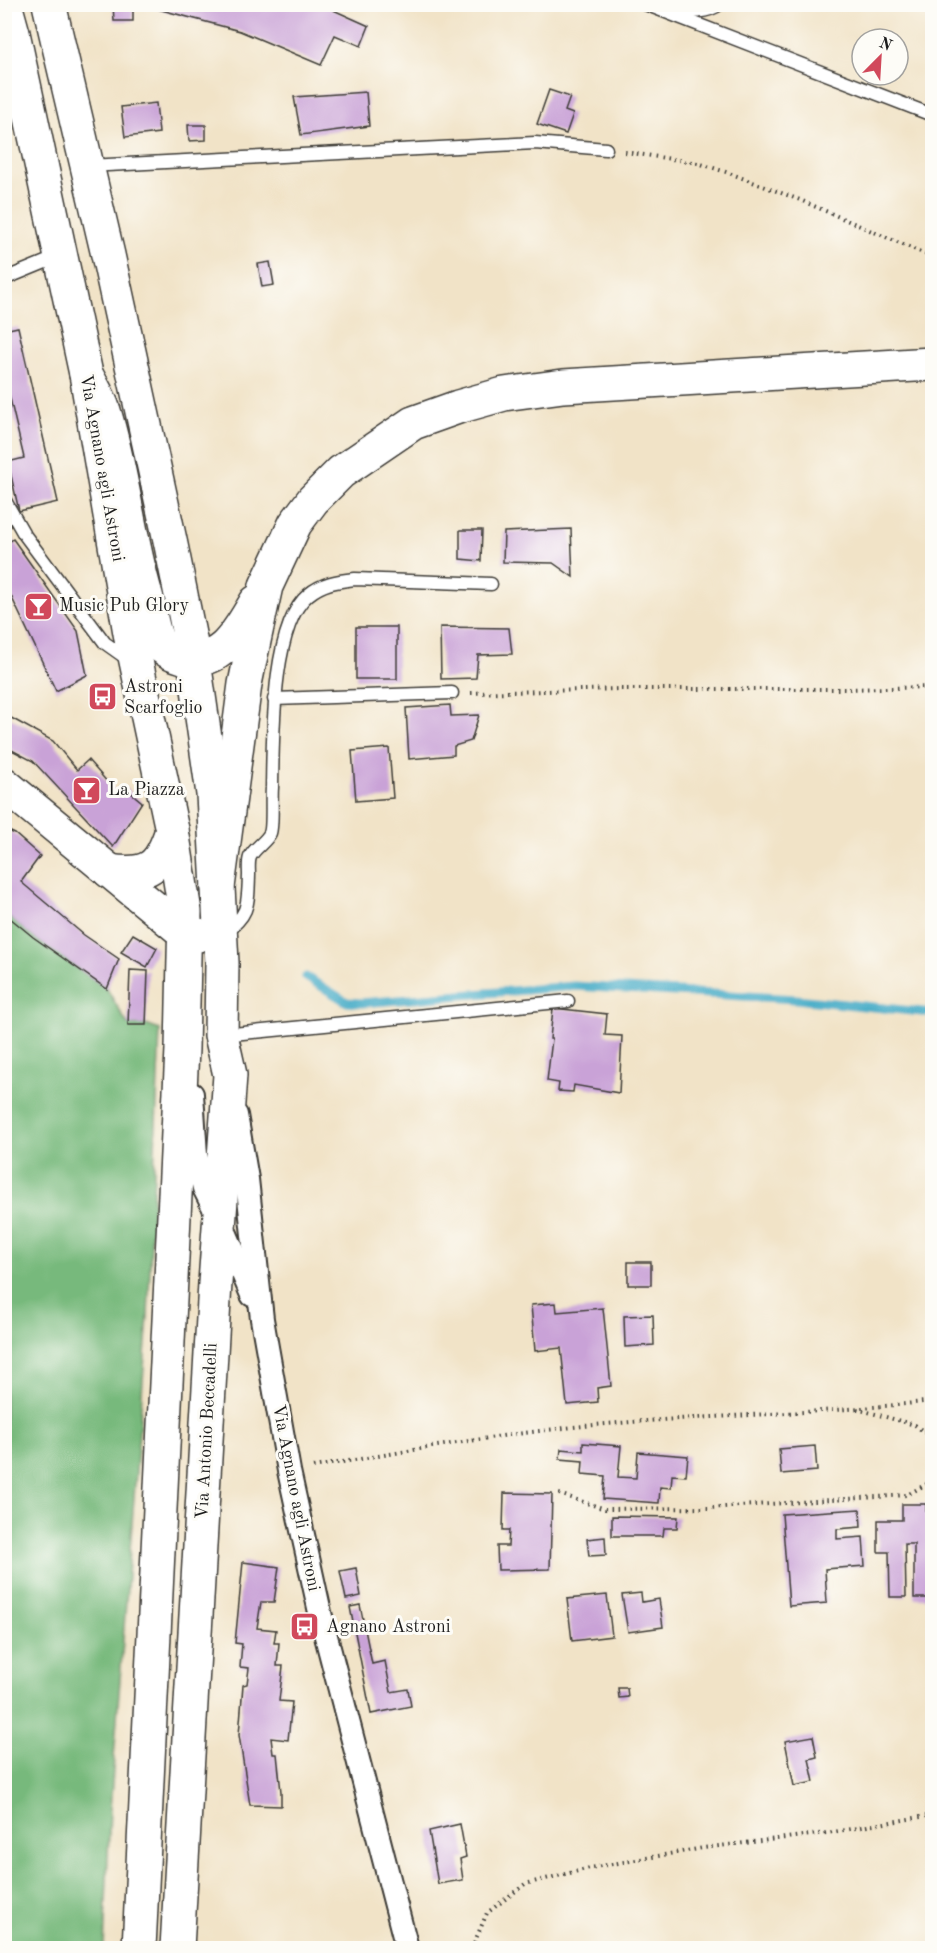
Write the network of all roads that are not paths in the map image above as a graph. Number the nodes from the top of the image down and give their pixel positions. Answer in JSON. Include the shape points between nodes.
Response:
{"nodes":[{"id":1,"x":5,"y":4,"type":"edge"},
{"id":2,"x":49,"y":4,"type":"edge"},
{"id":3,"x":645,"y":4,"type":"edge"},
{"id":4,"x":720,"y":4,"type":"edge"},
{"id":5,"x":659,"y":10,"type":"junction"},
{"id":6,"x":933,"y":115,"type":"edge"},
{"id":7,"x":606,"y":149,"type":"road end"},
{"id":8,"x":87,"y":166,"type":"junction"},
{"id":9,"x":61,"y":256,"type":"junction"},
{"id":10,"x":4,"y":279,"type":"edge"},
{"id":11,"x":933,"y":364,"type":"edge"},
{"id":12,"x":86,"y":374,"type":"junction"},
{"id":13,"x":4,"y":499,"type":"edge"},
{"id":14,"x":491,"y":584,"type":"dead end"},
{"id":15,"x":266,"y":586,"type":"junction"},
{"id":16,"x":194,"y":660,"type":"junction"},
{"id":17,"x":137,"y":666,"type":"junction"},
{"id":18,"x":452,"y":693,"type":"road end"},
{"id":19,"x":274,"y":699,"type":"junction"},
{"id":20,"x":4,"y":784,"type":"edge"},
{"id":21,"x":172,"y":830,"type":"junction"},
{"id":22,"x":109,"y":871,"type":"junction"},
{"id":23,"x":219,"y":913,"type":"junction"},
{"id":24,"x":186,"y":934,"type":"junction"},
{"id":25,"x":568,"y":1001,"type":"dead end"},
{"id":26,"x":221,"y":1035,"type":"junction"},
{"id":27,"x":182,"y":1049,"type":"junction"},
{"id":28,"x":230,"y":1075,"type":"junction"},
{"id":29,"x":220,"y":1220,"type":"junction"},
{"id":30,"x":262,"y":1319,"type":"junction"},
{"id":31,"x":139,"y":1948,"type":"edge"},
{"id":32,"x":177,"y":1948,"type":"edge"},
{"id":33,"x":407,"y":1948,"type":"edge"}],
"edges":[{"from":1,"to":9,"type":"main road","name":"Via Agnano agli Astroni"},
{"from":2,"to":8,"type":"main road"},
{"from":3,"to":5,"type":"lane"},
{"from":4,"to":5,"type":"lane","via":[[693,12]]},
{"from":5,"to":6,"type":"lane"},
{"from":7,"to":8,"type":"lane","via":[[535,143]]},
{"from":8,"to":16,"type":"main road"},
{"from":9,"to":10,"type":"lane"},
{"from":9,"to":12,"type":"main road","name":"Via Agnano agli Astroni"},
{"from":11,"to":15,"type":"main road","via":[[563,386],[504,394],[458,407],[413,423],[340,472],[295,524]]},
{"from":12,"to":16,"type":"main road","via":[[104,409],[138,568],[158,640],[170,653]]},
{"from":12,"to":17,"type":"main road","name":"Via Agnano agli Astroni"},
{"from":13,"to":17,"type":"lane","via":[[24,534],[105,643]]},
{"from":14,"to":19,"type":"lane","via":[[355,579],[319,587],[306,596],[287,632]]},
{"from":15,"to":16,"type":"main road","via":[[224,648],[211,658]]},
{"from":15,"to":23,"type":"main road","via":[[245,684]]},
{"from":16,"to":23,"type":"main road","via":[[213,794]]},
{"from":17,"to":21,"type":"main road","name":"Via Agnano agli Astroni"},
{"from":18,"to":19,"type":"lane"},
{"from":19,"to":23,"type":"lane","via":[[271,832],[249,858],[244,916],[238,924]]},
{"from":20,"to":22,"type":"main road"},
{"from":21,"to":22,"type":"main road","via":[[157,864],[139,872]]},
{"from":21,"to":24,"type":"main road","name":"Via Agnano agli Astroni"},
{"from":22,"to":24,"type":"main road"},
{"from":23,"to":24,"type":"main road"},
{"from":23,"to":26,"type":"main road","name":"Via Antonio Beccadelli"},
{"from":24,"to":27,"type":"main road"},
{"from":25,"to":26,"type":"lane"},
{"from":26,"to":28,"type":"main road","name":"Via Antonio Beccadelli"},
{"from":27,"to":29,"type":"street","via":[[192,1082],[196,1155],[204,1188]]},
{"from":27,"to":31,"type":"main road"},
{"from":28,"to":29,"type":"main road","name":"Via Antonio Beccadelli"},
{"from":28,"to":30,"type":"street","name":"Via Agnano agli Astroni","via":[[247,1179]]},
{"from":29,"to":30,"type":"street"},
{"from":29,"to":32,"type":"main road","name":"Via Antonio Beccadelli"},
{"from":30,"to":33,"type":"street","name":"Via Agnano agli Astroni","via":[[321,1617]]}]}
